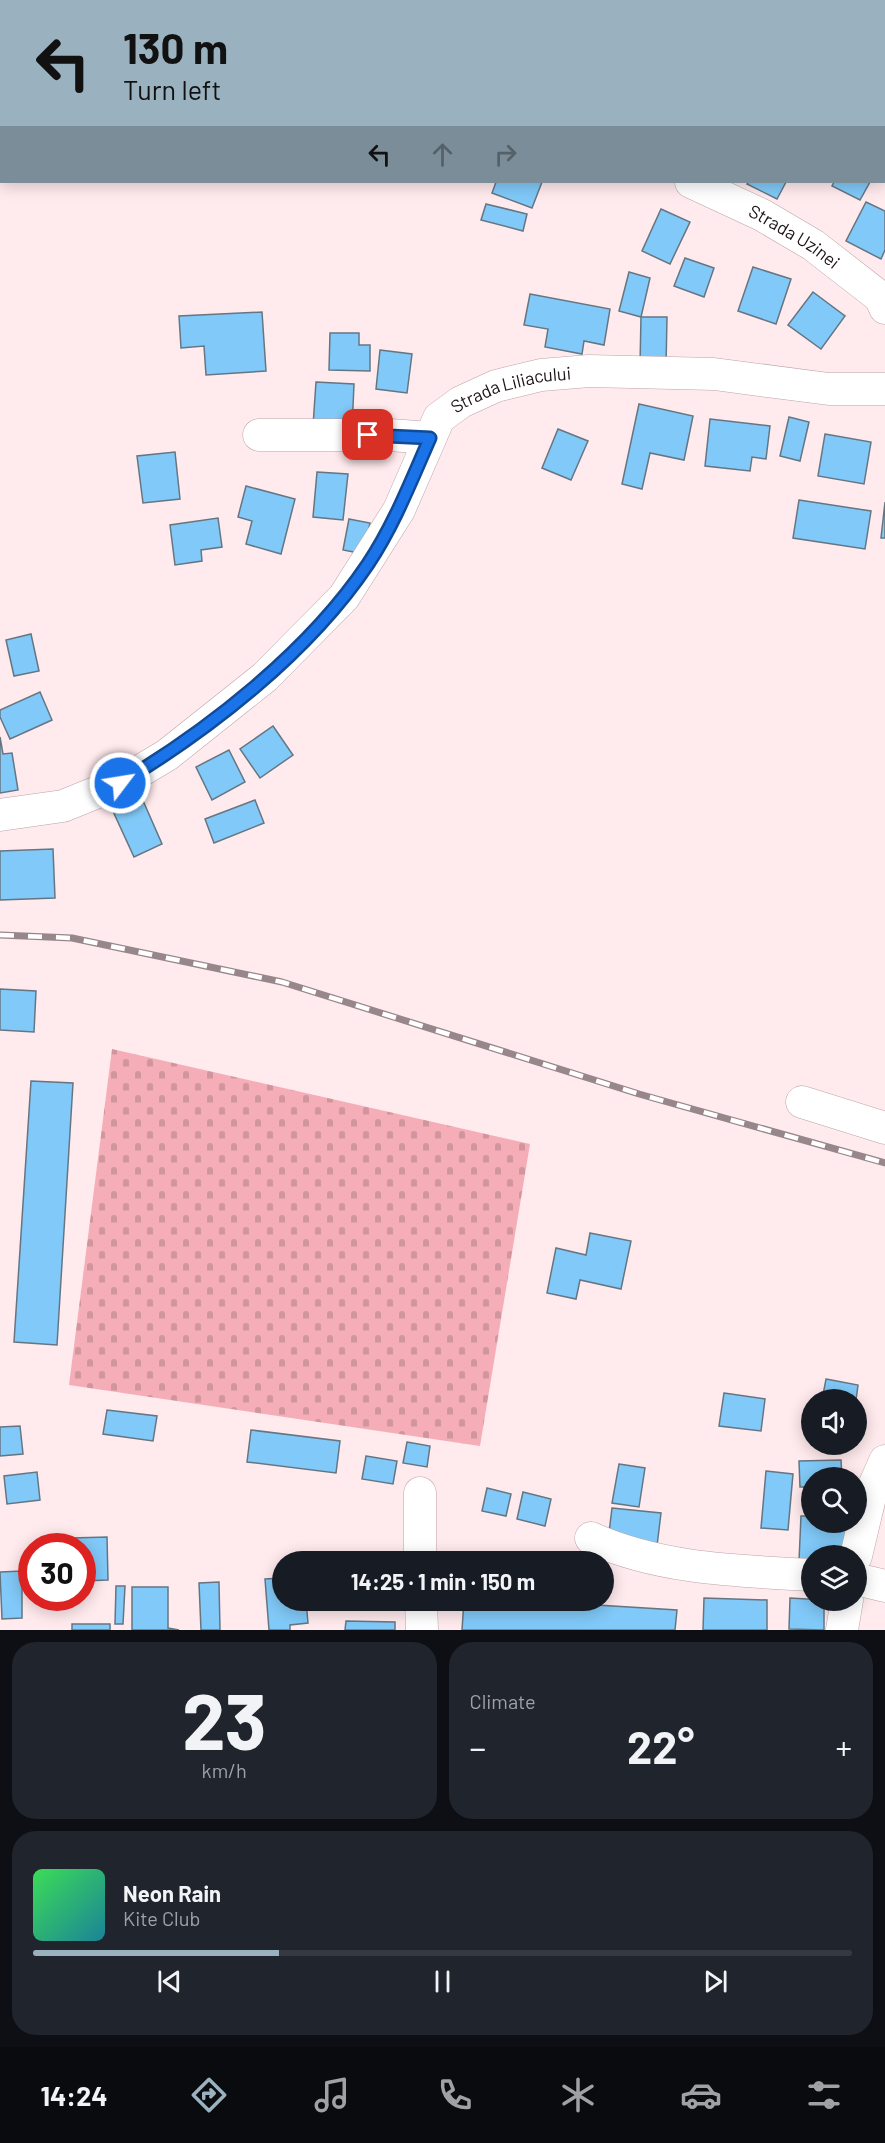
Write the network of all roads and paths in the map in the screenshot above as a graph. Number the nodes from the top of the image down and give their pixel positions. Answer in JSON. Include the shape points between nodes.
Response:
{"nodes":[{"id":1,"x":693,"y":183,"type":"edge"},
{"id":2,"x":885,"y":308,"type":"edge"},
{"id":3,"x":885,"y":389,"type":"edge"},
{"id":4,"x":259,"y":435,"type":"dead end"},
{"id":5,"x":430,"y":438,"type":"junction"},
{"id":6,"x":0,"y":815,"type":"edge"},
{"id":7,"x":802,"y":1102,"type":"dead end"},
{"id":8,"x":885,"y":1128,"type":"edge"},
{"id":9,"x":885,"y":1461,"type":"edge"},
{"id":10,"x":420,"y":1493,"type":"dead end"},
{"id":11,"x":591,"y":1538,"type":"dead end"},
{"id":12,"x":859,"y":1545,"type":"edge"},
{"id":13,"x":420,"y":1551,"type":"edge"},
{"id":14,"x":801,"y":1574,"type":"edge"},
{"id":15,"x":867,"y":1582,"type":"edge"},
{"id":16,"x":885,"y":1586,"type":"edge"},
{"id":17,"x":421,"y":1611,"type":"edge"},
{"id":18,"x":845,"y":1611,"type":"edge"},
{"id":19,"x":422,"y":1630,"type":"edge"},
{"id":20,"x":842,"y":1630,"type":"edge"}],
"edges":[{"from":1,"to":2,"type":"street","name":"Strada Uzinei","via":[[762,214],[813,245],[880,297]]},
{"from":3,"to":5,"type":"street","name":"Strada Liliacului","via":[[829,389],[714,374],[589,371],[541,375],[496,386],[461,402],[439,418]]},
{"from":4,"to":5,"type":"street"},
{"from":5,"to":6,"type":"street","name":"Strada Liliacului","via":[[399,510],[369,563],[344,597],[265,676],[167,755],[120,783],[63,806]]},
{"from":7,"to":8,"type":"street"},
{"from":9,"to":12,"type":"street","via":[[871,1492]]},
{"from":10,"to":13,"type":"street"},
{"from":11,"to":14,"type":"street","via":[[621,1550],[687,1565]]},
{"from":15,"to":16,"type":"street"},
{"from":17,"to":19,"type":"street"},
{"from":18,"to":20,"type":"street"}]}
